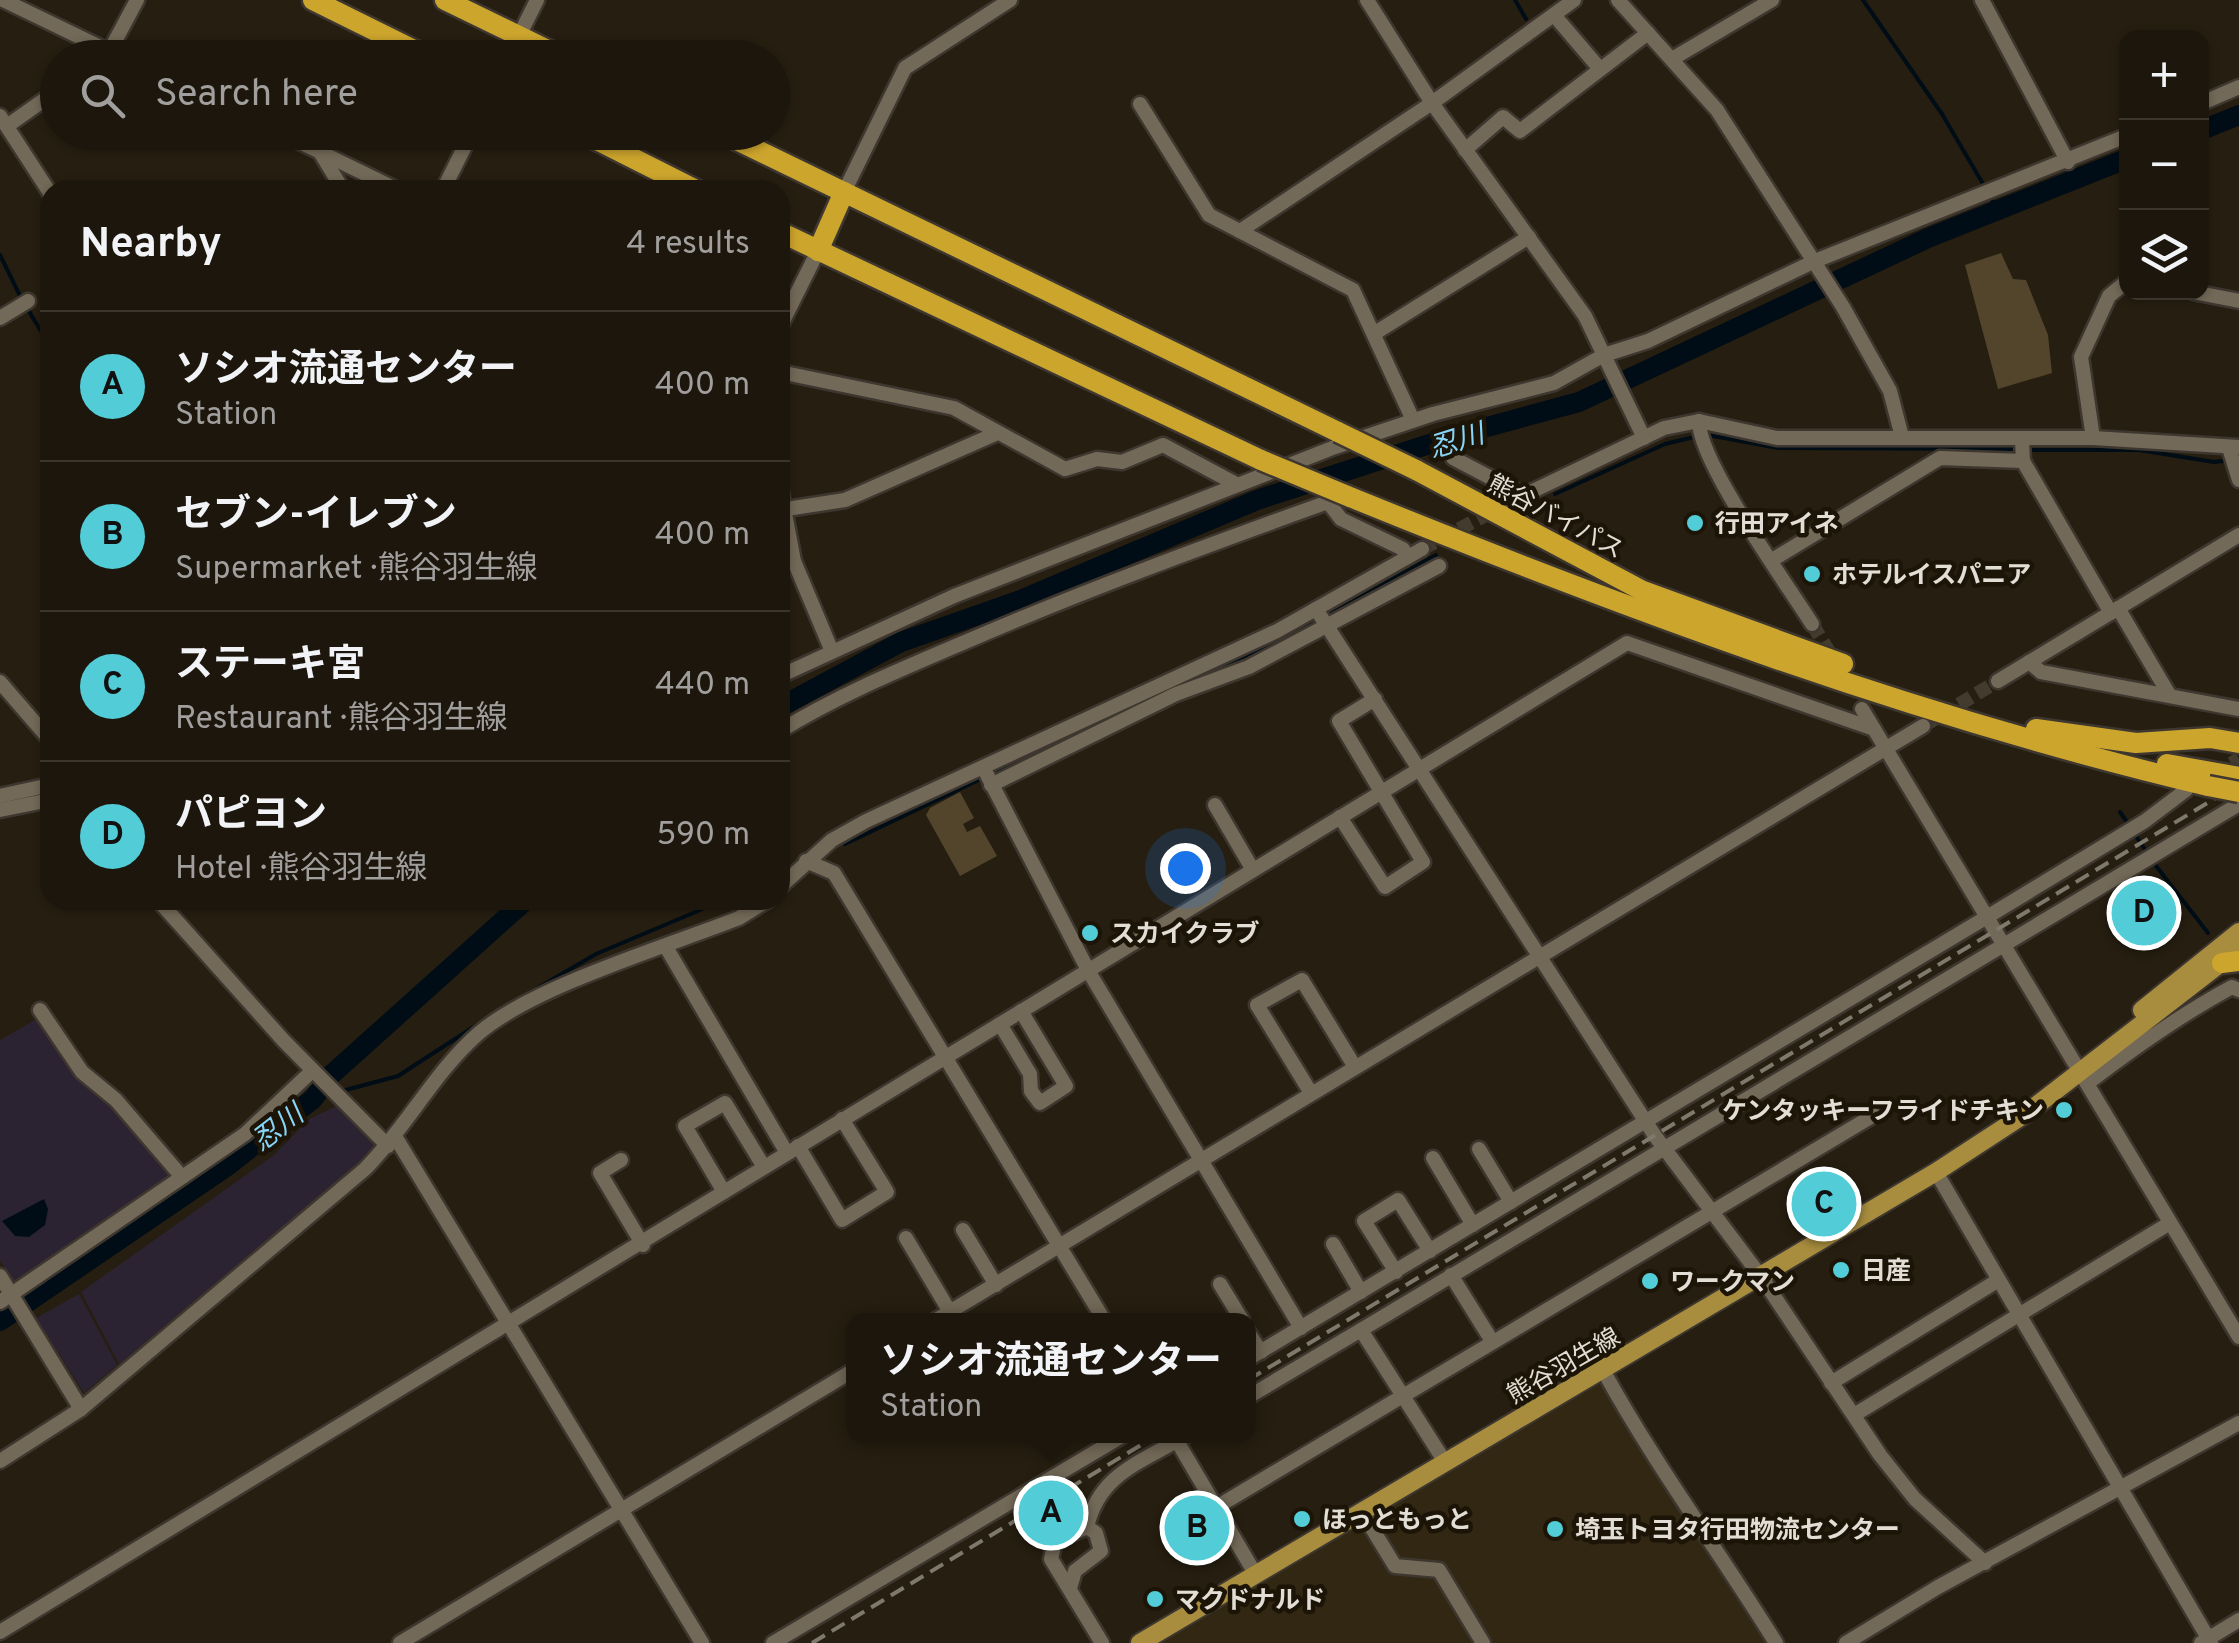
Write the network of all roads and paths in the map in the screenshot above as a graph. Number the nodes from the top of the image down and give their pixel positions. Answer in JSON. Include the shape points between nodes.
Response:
{"nodes":[{"id":1,"x":2,"y":0,"type":"edge"},
{"id":2,"x":137,"y":0,"type":"edge"},
{"id":3,"x":313,"y":0,"type":"edge"},
{"id":4,"x":445,"y":0,"type":"edge"},
{"id":5,"x":537,"y":0,"type":"edge"},
{"id":6,"x":1010,"y":0,"type":"edge"},
{"id":7,"x":1368,"y":0,"type":"edge"},
{"id":8,"x":1574,"y":0,"type":"edge"},
{"id":9,"x":1618,"y":0,"type":"edge"},
{"id":10,"x":1772,"y":0,"type":"edge"},
{"id":11,"x":1982,"y":0,"type":"edge"},
{"id":12,"x":1554,"y":15,"type":"junction"},
{"id":13,"x":1648,"y":33,"type":"junction"},
{"id":14,"x":520,"y":36,"type":"junction"},
{"id":15,"x":81,"y":40,"type":"edge"},
{"id":16,"x":120,"y":40,"type":"edge"},
{"id":17,"x":394,"y":40,"type":"edge"},
{"id":18,"x":518,"y":40,"type":"edge"},
{"id":19,"x":528,"y":40,"type":"edge"},
{"id":20,"x":1672,"y":59,"type":"junction"},
{"id":21,"x":1600,"y":70,"type":"junction"},
{"id":22,"x":2239,"y":87,"type":"edge"},
{"id":23,"x":40,"y":100,"type":"edge"},
{"id":24,"x":2209,"y":100,"type":"edge"},
{"id":25,"x":1432,"y":103,"type":"junction"},
{"id":26,"x":1140,"y":104,"type":"dead end"},
{"id":27,"x":3,"y":121,"type":"edge"},
{"id":28,"x":2119,"y":139,"type":"edge"},
{"id":29,"x":316,"y":150,"type":"edge"},
{"id":30,"x":463,"y":150,"type":"edge"},
{"id":31,"x":617,"y":150,"type":"edge"},
{"id":32,"x":757,"y":150,"type":"edge"},
{"id":33,"x":1464,"y":150,"type":"junction"},
{"id":34,"x":320,"y":152,"type":"junction"},
{"id":35,"x":2068,"y":162,"type":"junction"},
{"id":36,"x":41,"y":180,"type":"edge"},
{"id":37,"x":336,"y":180,"type":"edge"},
{"id":38,"x":377,"y":180,"type":"edge"},
{"id":39,"x":448,"y":180,"type":"edge"},
{"id":40,"x":676,"y":180,"type":"edge"},
{"id":41,"x":844,"y":192,"type":"junction"},
{"id":42,"x":1240,"y":232,"type":"junction"},
{"id":43,"x":790,"y":237,"type":"edge"},
{"id":44,"x":1529,"y":237,"type":"junction"},
{"id":45,"x":818,"y":251,"type":"junction"},
{"id":46,"x":1817,"y":264,"type":"junction"},
{"id":47,"x":2119,"y":288,"type":"edge"},
{"id":48,"x":2209,"y":295,"type":"edge"},
{"id":49,"x":28,"y":301,"type":"dead end"},
{"id":50,"x":2239,"y":302,"type":"edge"},
{"id":51,"x":790,"y":307,"type":"edge"},
{"id":52,"x":0,"y":318,"type":"edge"},
{"id":53,"x":1375,"y":334,"type":"junction"},
{"id":54,"x":1606,"y":360,"type":"junction"},
{"id":55,"x":790,"y":374,"type":"edge"},
{"id":56,"x":1413,"y":420,"type":"junction"},
{"id":57,"x":1699,"y":428,"type":"junction"},
{"id":58,"x":995,"y":434,"type":"junction"},
{"id":59,"x":1902,"y":437,"type":"junction"},
{"id":60,"x":1644,"y":438,"type":"junction"},
{"id":61,"x":2093,"y":438,"type":"junction"},
{"id":62,"x":2234,"y":447,"type":"edge"},
{"id":63,"x":2023,"y":450,"type":"junction"},
{"id":64,"x":1454,"y":458,"type":"dead end"},
{"id":65,"x":2239,"y":480,"type":"edge"},
{"id":66,"x":1236,"y":484,"type":"junction"},
{"id":67,"x":790,"y":509,"type":"edge"},
{"id":68,"x":2239,"y":535,"type":"edge"},
{"id":69,"x":790,"y":544,"type":"edge"},
{"id":70,"x":1422,"y":549,"type":"tunnel mouth"},
{"id":71,"x":1407,"y":558,"type":"junction"},
{"id":72,"x":1772,"y":560,"type":"junction"},
{"id":73,"x":1439,"y":566,"type":"dead end"},
{"id":74,"x":2114,"y":610,"type":"junction"},
{"id":75,"x":1322,"y":617,"type":"junction"},
{"id":76,"x":1812,"y":624,"type":"tunnel mouth"},
{"id":77,"x":831,"y":649,"type":"junction"},
{"id":78,"x":2029,"y":662,"type":"junction"},
{"id":79,"x":790,"y":671,"type":"edge"},
{"id":80,"x":1998,"y":681,"type":"tunnel mouth"},
{"id":81,"x":0,"y":682,"type":"edge"},
{"id":82,"x":2170,"y":696,"type":"junction"},
{"id":83,"x":1375,"y":699,"type":"junction"},
{"id":84,"x":1862,"y":708,"type":"dead end"},
{"id":85,"x":2239,"y":708,"type":"edge"},
{"id":86,"x":790,"y":726,"type":"edge"},
{"id":87,"x":1923,"y":726,"type":"tunnel mouth"},
{"id":88,"x":40,"y":728,"type":"edge"},
{"id":89,"x":1874,"y":729,"type":"junction"},
{"id":90,"x":2036,"y":729,"type":"junction"},
{"id":91,"x":2239,"y":743,"type":"edge"},
{"id":92,"x":1887,"y":748,"type":"junction"},
{"id":93,"x":1420,"y":768,"type":"junction"},
{"id":94,"x":988,"y":776,"type":"junction"},
{"id":95,"x":2224,"y":779,"type":"edge"},
{"id":96,"x":40,"y":787,"type":"edge"},
{"id":97,"x":2186,"y":790,"type":"dead end"},
{"id":98,"x":1381,"y":792,"type":"junction"},
{"id":99,"x":2239,"y":792,"type":"edge"},
{"id":100,"x":0,"y":796,"type":"edge"},
{"id":101,"x":40,"y":802,"type":"edge"},
{"id":102,"x":2239,"y":804,"type":"edge"},
{"id":103,"x":1215,"y":805,"type":"dead end"},
{"id":104,"x":0,"y":810,"type":"edge"},
{"id":105,"x":1340,"y":817,"type":"junction"},
{"id":106,"x":806,"y":861,"type":"junction"},
{"id":107,"x":1254,"y":870,"type":"junction"},
{"id":108,"x":790,"y":877,"type":"edge"},
{"id":109,"x":167,"y":910,"type":"edge"},
{"id":110,"x":752,"y":910,"type":"edge"},
{"id":111,"x":1987,"y":917,"type":"junction"},
{"id":112,"x":2239,"y":932,"type":"edge"},
{"id":113,"x":2004,"y":944,"type":"junction"},
{"id":114,"x":666,"y":947,"type":"junction"},
{"id":115,"x":1542,"y":957,"type":"junction"},
{"id":116,"x":2233,"y":958,"type":"edge"},
{"id":117,"x":1089,"y":972,"type":"junction"},
{"id":118,"x":2239,"y":990,"type":"edge"},
{"id":119,"x":40,"y":1010,"type":"dead end"},
{"id":120,"x":1021,"y":1011,"type":"junction"},
{"id":121,"x":1000,"y":1024,"type":"junction"},
{"id":122,"x":946,"y":1056,"type":"junction"},
{"id":123,"x":1355,"y":1067,"type":"junction"},
{"id":124,"x":315,"y":1073,"type":"junction"},
{"id":125,"x":2082,"y":1073,"type":"junction"},
{"id":126,"x":1310,"y":1093,"type":"junction"},
{"id":127,"x":1874,"y":1115,"type":"dead end"},
{"id":128,"x":842,"y":1119,"type":"junction"},
{"id":129,"x":1646,"y":1121,"type":"junction"},
{"id":130,"x":392,"y":1142,"type":"junction"},
{"id":131,"x":1665,"y":1147,"type":"junction"},
{"id":132,"x":793,"y":1149,"type":"junction"},
{"id":133,"x":1479,"y":1149,"type":"dead end"},
{"id":134,"x":1202,"y":1158,"type":"junction"},
{"id":135,"x":1432,"y":1158,"type":"dead end"},
{"id":136,"x":622,"y":1160,"type":"dead end"},
{"id":137,"x":764,"y":1168,"type":"junction"},
{"id":138,"x":1936,"y":1172,"type":"junction"},
{"id":139,"x":182,"y":1177,"type":"junction"},
{"id":140,"x":724,"y":1192,"type":"junction"},
{"id":141,"x":1511,"y":1202,"type":"junction"},
{"id":142,"x":1712,"y":1210,"type":"junction"},
{"id":143,"x":2170,"y":1223,"type":"junction"},
{"id":144,"x":1473,"y":1225,"type":"junction"},
{"id":145,"x":963,"y":1230,"type":"dead end"},
{"id":146,"x":906,"y":1238,"type":"dead end"},
{"id":147,"x":1333,"y":1244,"type":"dead end"},
{"id":148,"x":643,"y":1245,"type":"junction"},
{"id":149,"x":1059,"y":1248,"type":"junction"},
{"id":150,"x":1430,"y":1250,"type":"junction"},
{"id":151,"x":1396,"y":1272,"type":"junction"},
{"id":152,"x":1451,"y":1275,"type":"junction"},
{"id":153,"x":0,"y":1276,"type":"edge"},
{"id":154,"x":1762,"y":1278,"type":"junction"},
{"id":155,"x":1996,"y":1281,"type":"junction"},
{"id":156,"x":1220,"y":1284,"type":"dead end"},
{"id":157,"x":996,"y":1285,"type":"junction"},
{"id":158,"x":1361,"y":1292,"type":"junction"},
{"id":159,"x":9,"y":1299,"type":"edge"},
{"id":160,"x":950,"y":1312,"type":"joint"},
{"id":161,"x":1100,"y":1313,"type":"edge"},
{"id":162,"x":1238,"y":1313,"type":"edge"},
{"id":163,"x":2015,"y":1314,"type":"junction"},
{"id":164,"x":510,"y":1326,"type":"junction"},
{"id":165,"x":1302,"y":1328,"type":"junction"},
{"id":166,"x":1361,"y":1330,"type":"junction"},
{"id":167,"x":2239,"y":1337,"type":"edge"},
{"id":168,"x":1492,"y":1341,"type":"junction"},
{"id":169,"x":1256,"y":1355,"type":"edge"},
{"id":170,"x":1603,"y":1370,"type":"junction"},
{"id":171,"x":846,"y":1375,"type":"edge"},
{"id":172,"x":1831,"y":1383,"type":"junction"},
{"id":173,"x":1256,"y":1393,"type":"edge"},
{"id":174,"x":1404,"y":1396,"type":"junction"},
{"id":175,"x":81,"y":1409,"type":"junction"},
{"id":176,"x":1854,"y":1415,"type":"junction"},
{"id":177,"x":2239,"y":1422,"type":"edge"},
{"id":178,"x":1110,"y":1443,"type":"edge"},
{"id":179,"x":1170,"y":1443,"type":"edge"},
{"id":180,"x":1182,"y":1443,"type":"edge"},
{"id":181,"x":0,"y":1461,"type":"edge"},
{"id":182,"x":1445,"y":1462,"type":"junction"},
{"id":183,"x":2120,"y":1488,"type":"junction"},
{"id":184,"x":1215,"y":1508,"type":"junction"},
{"id":185,"x":622,"y":1509,"type":"junction"},
{"id":186,"x":1362,"y":1512,"type":"junction"},
{"id":187,"x":1087,"y":1527,"type":"junction"},
{"id":188,"x":1985,"y":1563,"type":"junction"},
{"id":189,"x":1256,"y":1575,"type":"junction"},
{"id":190,"x":1070,"y":1588,"type":"junction"},
{"id":191,"x":2239,"y":1620,"type":"edge"},
{"id":192,"x":0,"y":1632,"type":"edge"},
{"id":193,"x":2207,"y":1642,"type":"edge"},
{"id":194,"x":400,"y":1643,"type":"edge"},
{"id":195,"x":702,"y":1643,"type":"edge"},
{"id":196,"x":773,"y":1643,"type":"edge"},
{"id":197,"x":1102,"y":1643,"type":"edge"},
{"id":198,"x":1140,"y":1643,"type":"edge"},
{"id":199,"x":1483,"y":1643,"type":"edge"},
{"id":200,"x":1776,"y":1643,"type":"edge"},
{"id":201,"x":1846,"y":1643,"type":"edge"}],
"edges":[{"from":1,"to":15,"type":"street"},
{"from":2,"to":16,"type":"street"},
{"from":3,"to":17,"type":"highway"},
{"from":4,"to":14,"type":"highway"},
{"from":5,"to":14,"type":"street"},
{"from":6,"to":41,"type":"street","via":[[906,68]]},
{"from":7,"to":25,"type":"street"},
{"from":8,"to":12,"type":"street"},
{"from":9,"to":13,"type":"street"},
{"from":10,"to":20,"type":"street"},
{"from":11,"to":35,"type":"street"},
{"from":12,"to":21,"type":"street"},
{"from":12,"to":25,"type":"street"},
{"from":13,"to":20,"type":"street"},
{"from":13,"to":21,"type":"street"},
{"from":14,"to":18,"type":"highway"},
{"from":14,"to":19,"type":"highway"},
{"from":20,"to":46,"type":"street","via":[[1717,110]]},
{"from":21,"to":33,"type":"street","via":[[1520,131],[1503,117]]},
{"from":22,"to":24,"type":"street"},
{"from":23,"to":27,"type":"street"},
{"from":25,"to":33,"type":"street"},
{"from":25,"to":42,"type":"street"},
{"from":26,"to":42,"type":"street","via":[[1209,215]]},
{"from":27,"to":36,"type":"street"},
{"from":28,"to":35,"type":"street"},
{"from":29,"to":34,"type":"street"},
{"from":30,"to":39,"type":"street"},
{"from":31,"to":40,"type":"highway"},
{"from":32,"to":41,"type":"highway","name":"熊谷バイパス"},
{"from":33,"to":44,"type":"street"},
{"from":34,"to":37,"type":"street"},
{"from":34,"to":38,"type":"street"},
{"from":35,"to":46,"type":"street"},
{"from":41,"to":45,"type":"highway"},
{"from":41,"to":90,"type":"highway","name":"熊谷バイパス","bridge":true,"via":[[1416,470],[1644,591]]},
{"from":42,"to":53,"type":"street","via":[[1353,290]]},
{"from":43,"to":45,"type":"highway","name":"熊谷バイパス"},
{"from":44,"to":53,"type":"street"},
{"from":44,"to":54,"type":"street","via":[[1586,316]]},
{"from":45,"to":51,"type":"street"},
{"from":45,"to":95,"type":"highway","name":"熊谷バイパス","bridge":true,"via":[[1261,460],[1568,586],[2091,759]]},
{"from":46,"to":54,"type":"street"},
{"from":46,"to":59,"type":"street","via":[[1890,391]]},
{"from":47,"to":61,"type":"street","via":[[2081,357]]},
{"from":48,"to":50,"type":"street"},
{"from":49,"to":52,"type":"street"},
{"from":53,"to":56,"type":"street"},
{"from":54,"to":56,"type":"street","via":[[1530,391]]},
{"from":54,"to":60,"type":"street"},
{"from":55,"to":58,"type":"street","via":[[954,408]]},
{"from":56,"to":66,"type":"street"},
{"from":57,"to":59,"type":"street","via":[[1777,438]]},
{"from":57,"to":60,"type":"street"},
{"from":57,"to":72,"type":"street"},
{"from":58,"to":66,"type":"street","via":[[1065,470],[1097,459],[1122,462],[1163,445]]},
{"from":58,"to":67,"type":"street","via":[[845,500]]},
{"from":59,"to":63,"type":"street"},
{"from":60,"to":64,"type":"street","via":[[1514,501],[1516,490]]},
{"from":61,"to":62,"type":"street"},
{"from":61,"to":63,"type":"street"},
{"from":62,"to":65,"type":"street"},
{"from":63,"to":72,"type":"street","via":[[1940,458]]},
{"from":63,"to":74,"type":"street"},
{"from":66,"to":77,"type":"street"},
{"from":68,"to":74,"type":"street"},
{"from":69,"to":77,"type":"street"},
{"from":70,"to":71,"type":"street"},
{"from":71,"to":75,"type":"street"},
{"from":71,"to":86,"type":"street","via":[[1403,548],[1340,519],[1328,502],[970,639]]},
{"from":72,"to":76,"type":"street"},
{"from":73,"to":75,"type":"street"},
{"from":74,"to":78,"type":"street"},
{"from":74,"to":82,"type":"street"},
{"from":75,"to":83,"type":"street"},
{"from":75,"to":94,"type":"street"},
{"from":77,"to":79,"type":"street"},
{"from":78,"to":80,"type":"street"},
{"from":78,"to":82,"type":"street","via":[[2041,672]]},
{"from":81,"to":88,"type":"street"},
{"from":82,"to":85,"type":"street"},
{"from":83,"to":93,"type":"street"},
{"from":83,"to":98,"type":"street","via":[[1339,721]]},
{"from":84,"to":89,"type":"street"},
{"from":87,"to":92,"type":"street"},
{"from":89,"to":92,"type":"street"},
{"from":89,"to":93,"type":"street","via":[[1627,643]]},
{"from":90,"to":91,"type":"highway","via":[[2136,743]]},
{"from":90,"to":95,"type":"highway","name":"熊谷バイパス"},
{"from":92,"to":111,"type":"street"},
{"from":92,"to":115,"type":"street"},
{"from":93,"to":98,"type":"street"},
{"from":93,"to":115,"type":"street"},
{"from":94,"to":106,"type":"street","via":[[866,821]]},
{"from":94,"to":117,"type":"street"},
{"from":95,"to":99,"type":"highway","name":"熊谷バイパス","bridge":true},
{"from":96,"to":100,"type":"street"},
{"from":97,"to":111,"type":"street"},
{"from":98,"to":105,"type":"street"},
{"from":98,"to":105,"type":"street","via":[[1423,862],[1384,886]]},
{"from":101,"to":104,"type":"street"},
{"from":102,"to":113,"type":"street"},
{"from":103,"to":107,"type":"street"},
{"from":105,"to":107,"type":"street"},
{"from":106,"to":108,"type":"street"},
{"from":106,"to":122,"type":"street","via":[[834,874]]},
{"from":107,"to":117,"type":"street"},
{"from":109,"to":124,"type":"street"},
{"from":110,"to":114,"type":"street"},
{"from":111,"to":113,"type":"street"},
{"from":111,"to":129,"type":"street"},
{"from":112,"to":125,"type":"main road","name":"熊谷羽生線"},
{"from":113,"to":125,"type":"street"},
{"from":113,"to":131,"type":"street"},
{"from":114,"to":130,"type":"street","via":[[529,1002],[478,1034]]},
{"from":114,"to":132,"type":"street"},
{"from":115,"to":123,"type":"street"},
{"from":115,"to":129,"type":"street"},
{"from":116,"to":125,"type":"main road","name":"熊谷羽生線"},
{"from":117,"to":120,"type":"street"},
{"from":117,"to":134,"type":"street"},
{"from":118,"to":125,"type":"street","via":[[2173,1018]]},
{"from":119,"to":139,"type":"street","via":[[82,1072],[116,1100]]},
{"from":120,"to":121,"type":"street"},
{"from":120,"to":121,"type":"street","via":[[1066,1086],[1040,1103]]},
{"from":121,"to":122,"type":"street"},
{"from":122,"to":128,"type":"street"},
{"from":122,"to":149,"type":"street"},
{"from":123,"to":126,"type":"street"},
{"from":123,"to":126,"type":"street","via":[[1302,980],[1258,1005]]},
{"from":124,"to":130,"type":"street"},
{"from":124,"to":139,"type":"street"},
{"from":125,"to":138,"type":"main road","name":"熊谷羽生線"},
{"from":125,"to":143,"type":"street"},
{"from":126,"to":134,"type":"street"},
{"from":127,"to":142,"type":"street"},
{"from":128,"to":132,"type":"street"},
{"from":128,"to":132,"type":"street","via":[[887,1192],[842,1220]]},
{"from":129,"to":131,"type":"street"},
{"from":129,"to":141,"type":"street"},
{"from":130,"to":164,"type":"street"},
{"from":130,"to":175,"type":"street"},
{"from":131,"to":142,"type":"street"},
{"from":131,"to":152,"type":"street"},
{"from":132,"to":137,"type":"street"},
{"from":133,"to":141,"type":"street"},
{"from":134,"to":149,"type":"street"},
{"from":134,"to":165,"type":"street"},
{"from":135,"to":144,"type":"street"},
{"from":136,"to":148,"type":"street","via":[[600,1173]]},
{"from":137,"to":140,"type":"street"},
{"from":137,"to":140,"type":"street","via":[[725,1103],[685,1126]]},
{"from":138,"to":154,"type":"main road","name":"熊谷羽生線"},
{"from":138,"to":155,"type":"street"},
{"from":139,"to":159,"type":"street"},
{"from":140,"to":148,"type":"street"},
{"from":141,"to":144,"type":"street"},
{"from":142,"to":154,"type":"street"},
{"from":142,"to":168,"type":"street"},
{"from":143,"to":163,"type":"street"},
{"from":143,"to":167,"type":"street"},
{"from":144,"to":150,"type":"street"},
{"from":145,"to":157,"type":"street"},
{"from":146,"to":160,"type":"street"},
{"from":147,"to":158,"type":"street"},
{"from":148,"to":164,"type":"street"},
{"from":149,"to":157,"type":"street"},
{"from":149,"to":161,"type":"street"},
{"from":150,"to":151,"type":"street"},
{"from":150,"to":151,"type":"street","via":[[1398,1200],[1364,1220]]},
{"from":151,"to":158,"type":"street"},
{"from":152,"to":166,"type":"street"},
{"from":152,"to":168,"type":"street"},
{"from":153,"to":159,"type":"street"},
{"from":154,"to":170,"type":"main road","name":"熊谷羽生線"},
{"from":154,"to":172,"type":"street"},
{"from":155,"to":163,"type":"street"},
{"from":155,"to":172,"type":"street"},
{"from":156,"to":162,"type":"street"},
{"from":157,"to":160,"type":"street"},
{"from":158,"to":165,"type":"street"},
{"from":159,"to":175,"type":"street"},
{"from":163,"to":176,"type":"street"},
{"from":163,"to":183,"type":"street"},
{"from":164,"to":185,"type":"street"},
{"from":164,"to":192,"type":"street"},
{"from":165,"to":169,"type":"street"},
{"from":166,"to":173,"type":"street"},
{"from":166,"to":174,"type":"street"},
{"from":168,"to":174,"type":"street"},
{"from":170,"to":182,"type":"main road","name":"熊谷羽生線"},
{"from":170,"to":200,"type":"street","via":[[1642,1443],[1702,1523]]},
{"from":171,"to":185,"type":"street"},
{"from":172,"to":176,"type":"street"},
{"from":174,"to":182,"type":"street"},
{"from":174,"to":184,"type":"street"},
{"from":175,"to":181,"type":"street"},
{"from":176,"to":188,"type":"street","via":[[1915,1499]]},
{"from":177,"to":183,"type":"street"},
{"from":178,"to":196,"type":"street"},
{"from":179,"to":187,"type":"street","via":[[1103,1486]]},
{"from":180,"to":184,"type":"street"},
{"from":182,"to":186,"type":"main road","name":"熊谷羽生線"},
{"from":183,"to":188,"type":"street"},
{"from":183,"to":193,"type":"street"},
{"from":184,"to":189,"type":"street"},
{"from":185,"to":194,"type":"street"},
{"from":185,"to":195,"type":"street"},
{"from":186,"to":189,"type":"main road","name":"熊谷羽生線"},
{"from":186,"to":199,"type":"street","via":[[1396,1566],[1442,1574]]},
{"from":187,"to":190,"type":"street","via":[[1101,1552],[1075,1571]]},
{"from":187,"to":190,"type":"street","via":[[1050,1550]]},
{"from":188,"to":201,"type":"street"},
{"from":189,"to":198,"type":"main road","name":"熊谷羽生線"},
{"from":190,"to":197,"type":"street"},
{"from":191,"to":193,"type":"street"}]}
